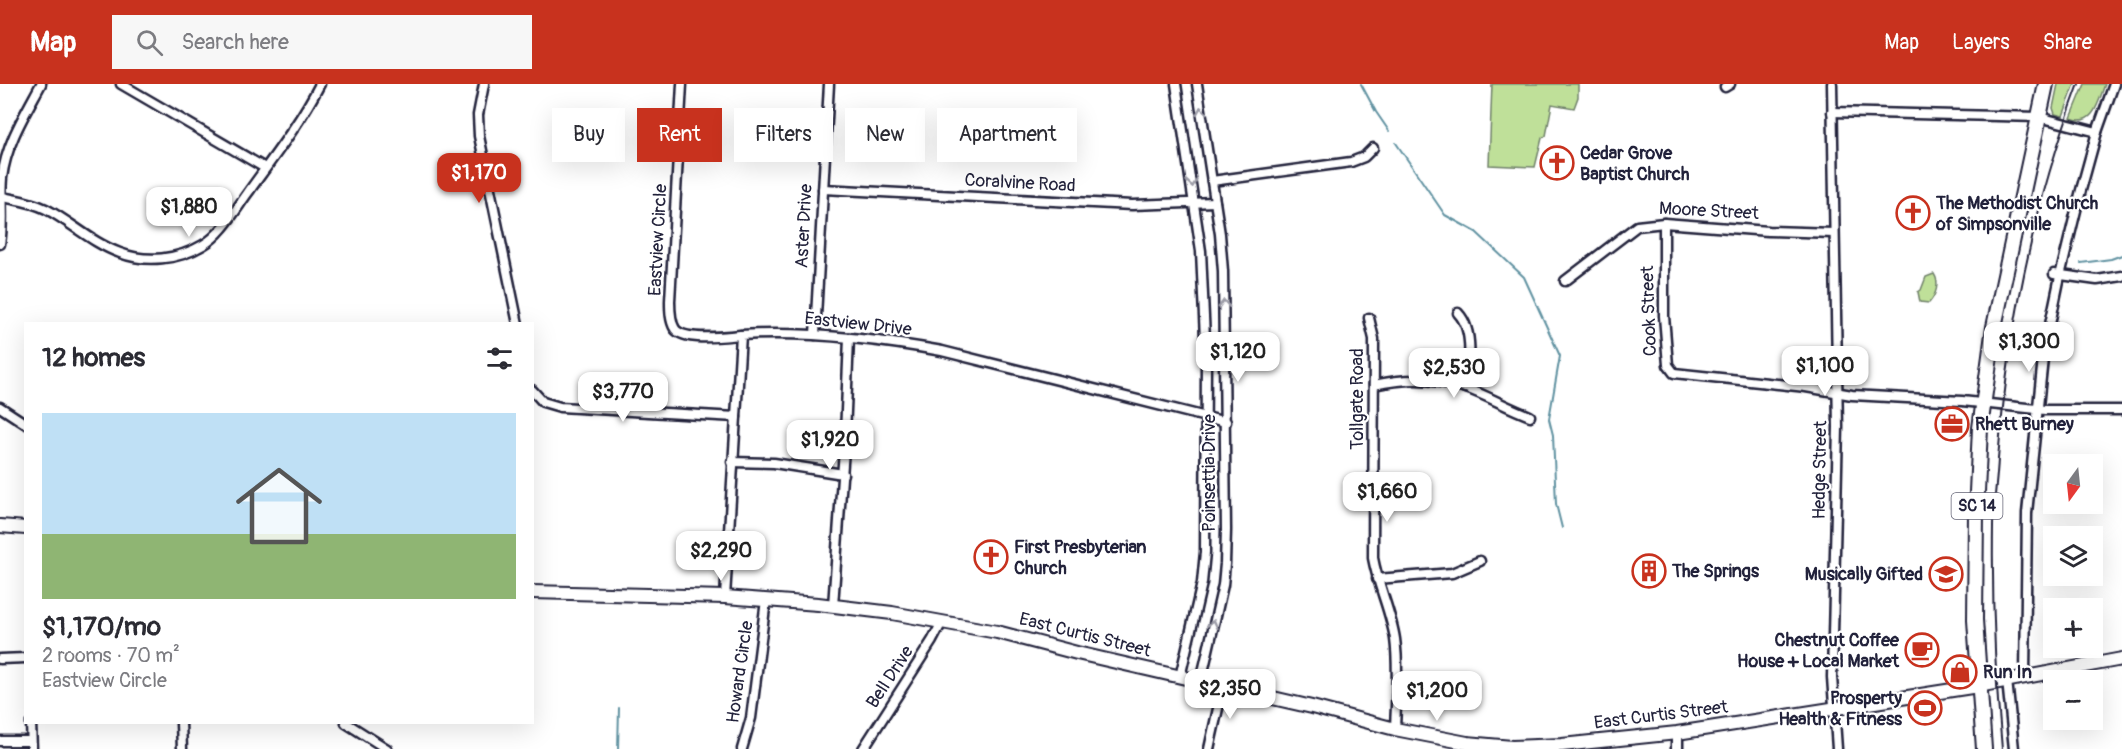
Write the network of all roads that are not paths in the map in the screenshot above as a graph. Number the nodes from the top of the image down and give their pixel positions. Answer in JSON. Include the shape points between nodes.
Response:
{"nodes":[{"id":1,"x":41,"y":84,"type":"edge"},
{"id":2,"x":121,"y":84,"type":"edge"},
{"id":3,"x":320,"y":84,"type":"edge"},
{"id":4,"x":484,"y":84,"type":"edge"},
{"id":5,"x":682,"y":84,"type":"edge"},
{"id":6,"x":829,"y":84,"type":"edge"},
{"id":7,"x":1176,"y":84,"type":"edge"},
{"id":8,"x":1197,"y":84,"type":"edge"},
{"id":9,"x":1832,"y":84,"type":"edge"},
{"id":10,"x":2046,"y":84,"type":"edge"},
{"id":11,"x":2114,"y":84,"type":"edge"},
{"id":12,"x":1832,"y":112,"type":"junction"},
{"id":13,"x":2039,"y":117,"type":"junction"},
{"id":14,"x":2097,"y":132,"type":"junction"},
{"id":15,"x":1373,"y":148,"type":"dead end"},
{"id":16,"x":265,"y":168,"type":"junction"},
{"id":17,"x":1212,"y":182,"type":"junction"},
{"id":18,"x":823,"y":189,"type":"junction"},
{"id":19,"x":2,"y":197,"type":"junction"},
{"id":20,"x":1215,"y":202,"type":"junction"},
{"id":21,"x":1195,"y":203,"type":"junction"},
{"id":22,"x":1664,"y":223,"type":"junction"},
{"id":23,"x":1834,"y":233,"type":"junction"},
{"id":24,"x":0,"y":244,"type":"edge"},
{"id":25,"x":2057,"y":275,"type":"junction"},
{"id":26,"x":2122,"y":276,"type":"edge"},
{"id":27,"x":1565,"y":281,"type":"dead end"},
{"id":28,"x":1458,"y":313,"type":"dead end"},
{"id":29,"x":1369,"y":318,"type":"dead end"},
{"id":30,"x":518,"y":322,"type":"edge"},
{"id":31,"x":741,"y":334,"type":"junction"},
{"id":32,"x":815,"y":335,"type":"junction"},
{"id":33,"x":849,"y":338,"type":"junction"},
{"id":34,"x":1374,"y":385,"type":"junction"},
{"id":35,"x":1466,"y":388,"type":"junction"},
{"id":36,"x":534,"y":392,"type":"edge"},
{"id":37,"x":1838,"y":392,"type":"junction"},
{"id":38,"x":1983,"y":404,"type":"junction"},
{"id":39,"x":0,"y":407,"type":"edge"},
{"id":40,"x":2038,"y":410,"type":"junction"},
{"id":41,"x":2122,"y":410,"type":"edge"},
{"id":42,"x":1530,"y":416,"type":"dead end"},
{"id":43,"x":736,"y":417,"type":"junction"},
{"id":44,"x":1207,"y":417,"type":"junction"},
{"id":45,"x":1226,"y":422,"type":"junction"},
{"id":46,"x":24,"y":423,"type":"edge"},
{"id":47,"x":732,"y":462,"type":"junction"},
{"id":48,"x":843,"y":474,"type":"junction"},
{"id":49,"x":0,"y":526,"type":"edge"},
{"id":50,"x":24,"y":528,"type":"edge"},
{"id":51,"x":1480,"y":561,"type":"dead end"},
{"id":52,"x":1377,"y":579,"type":"junction"},
{"id":53,"x":534,"y":592,"type":"edge"},
{"id":54,"x":725,"y":597,"type":"junction"},
{"id":55,"x":766,"y":600,"type":"junction"},
{"id":56,"x":833,"y":606,"type":"junction"},
{"id":57,"x":942,"y":622,"type":"junction"},
{"id":58,"x":24,"y":658,"type":"edge"},
{"id":59,"x":0,"y":659,"type":"edge"},
{"id":60,"x":2122,"y":659,"type":"edge"},
{"id":61,"x":2025,"y":676,"type":"junction"},
{"id":62,"x":1180,"y":677,"type":"junction"},
{"id":63,"x":2007,"y":680,"type":"junction"},
{"id":64,"x":1201,"y":681,"type":"junction"},
{"id":65,"x":1223,"y":686,"type":"junction"},
{"id":66,"x":1978,"y":686,"type":"junction"},
{"id":67,"x":1833,"y":708,"type":"junction"},
{"id":68,"x":31,"y":724,"type":"edge"},
{"id":69,"x":181,"y":724,"type":"edge"},
{"id":70,"x":348,"y":724,"type":"edge"},
{"id":71,"x":1395,"y":729,"type":"junction"},
{"id":72,"x":1677,"y":733,"type":"junction"},
{"id":73,"x":0,"y":741,"type":"edge"},
{"id":74,"x":32,"y":745,"type":"edge"},
{"id":75,"x":1568,"y":747,"type":"edge"},
{"id":76,"x":182,"y":749,"type":"edge"},
{"id":77,"x":387,"y":749,"type":"edge"},
{"id":78,"x":742,"y":749,"type":"edge"},
{"id":79,"x":863,"y":749,"type":"edge"},
{"id":80,"x":1209,"y":749,"type":"edge"},
{"id":81,"x":1677,"y":749,"type":"edge"},
{"id":82,"x":1837,"y":749,"type":"edge"},
{"id":83,"x":1984,"y":749,"type":"edge"},
{"id":84,"x":2014,"y":749,"type":"edge"}],
"edges":[{"from":1,"to":19,"type":"street","via":[[11,141],[3,170]]},
{"from":2,"to":16,"type":"street"},
{"from":3,"to":16,"type":"street"},
{"from":4,"to":30,"type":"street","via":[[478,115],[479,136]]},
{"from":5,"to":31,"type":"street","name":"Eastview Circle","via":[[672,320],[684,334]]},
{"from":6,"to":18,"type":"street","name":"Aster Drive"},
{"from":7,"to":21,"type":"street","name":"Poinsettia Drive","one_way":true},
{"from":17,"to":8,"type":"street","name":"Poinsettia Drive","one_way":true},
{"from":9,"to":12,"type":"street","name":"Hedge Street"},
{"from":10,"to":13,"type":"main road","number":"SC 14"},
{"from":11,"to":14,"type":"street"},
{"from":12,"to":13,"type":"street"},
{"from":12,"to":23,"type":"street","name":"Hedge Street"},
{"from":13,"to":14,"type":"street"},
{"from":13,"to":38,"type":"main road","number":"SC 14","via":[[1994,327]]},
{"from":14,"to":25,"type":"street"},
{"from":15,"to":17,"type":"street","via":[[1351,162]]},
{"from":16,"to":19,"type":"street","via":[[214,237],[193,251],[172,257],[142,259],[120,253],[46,209]]},
{"from":17,"to":20,"type":"street","name":"Poinsettia Drive"},
{"from":18,"to":21,"type":"street","name":"Coralvine Road","via":[[1132,205]]},
{"from":18,"to":32,"type":"street","name":"Aster Drive"},
{"from":19,"to":24,"type":"street"},
{"from":20,"to":21,"type":"street","name":"Coralvine Road"},
{"from":45,"to":20,"type":"street","name":"Poinsettia Drive","one_way":true,"via":[[1223,271]]},
{"from":21,"to":44,"type":"street","name":"Poinsettia Drive","via":[[1205,309]]},
{"from":22,"to":23,"type":"street","name":"Moore Street"},
{"from":22,"to":27,"type":"street","name":"Moore Street","via":[[1637,226]]},
{"from":22,"to":37,"type":"street","name":"Cook Street","via":[[1664,316],[1671,371],[1677,375]]},
{"from":23,"to":37,"type":"street","name":"Hedge Street"},
{"from":25,"to":26,"type":"street","via":[[2097,280]]},
{"from":25,"to":40,"type":"street"},
{"from":28,"to":35,"type":"street","via":[[1468,338]]},
{"from":29,"to":34,"type":"street","name":"Tollgate Road","via":[[1374,339]]},
{"from":31,"to":32,"type":"street","name":"Eastview Drive"},
{"from":31,"to":43,"type":"street"},
{"from":32,"to":33,"type":"street","name":"Eastview Drive"},
{"from":33,"to":44,"type":"street","name":"Eastview Drive","via":[[942,351]]},
{"from":33,"to":48,"type":"street"},
{"from":34,"to":35,"type":"street","via":[[1397,380],[1430,381]]},
{"from":34,"to":52,"type":"street","name":"Tollgate Road","via":[[1373,558]]},
{"from":35,"to":42,"type":"street"},
{"from":36,"to":43,"type":"street","via":[[543,402],[560,407]]},
{"from":37,"to":38,"type":"street"},
{"from":37,"to":67,"type":"street","name":"Hedge Street"},
{"from":38,"to":40,"type":"street"},
{"from":38,"to":66,"type":"main road","number":"SC 14","via":[[1975,556]]},
{"from":39,"to":46,"type":"street"},
{"from":40,"to":41,"type":"street"},
{"from":40,"to":61,"type":"street","via":[[2027,513]]},
{"from":43,"to":47,"type":"street"},
{"from":44,"to":45,"type":"street","name":"Eastview Drive"},
{"from":44,"to":62,"type":"street","name":"Poinsettia Drive","via":[[1202,583]]},
{"from":64,"to":45,"type":"street","name":"Poinsettia Drive","one_way":true,"via":[[1225,564]]},
{"from":47,"to":48,"type":"street","via":[[774,463]]},
{"from":47,"to":54,"type":"street"},
{"from":48,"to":56,"type":"street"},
{"from":49,"to":50,"type":"main road"},
{"from":51,"to":52,"type":"street","via":[[1452,573]]},
{"from":52,"to":71,"type":"street","name":"Tollgate Road","via":[[1395,642]]},
{"from":53,"to":54,"type":"main road","name":"East Curtis Street"},
{"from":54,"to":55,"type":"main road","name":"East Curtis Street"},
{"from":55,"to":56,"type":"main road","name":"East Curtis Street"},
{"from":55,"to":78,"type":"street","name":"Howard Circle","via":[[752,718]]},
{"from":56,"to":57,"type":"main road","name":"East Curtis Street"},
{"from":57,"to":62,"type":"main road","name":"East Curtis Street"},
{"from":57,"to":79,"type":"street","name":"Bell Drive"},
{"from":58,"to":59,"type":"street"},
{"from":60,"to":61,"type":"main road","name":"East Curtis Street"},
{"from":61,"to":63,"type":"main road","name":"East Curtis Street"},
{"from":62,"to":64,"type":"main road","name":"East Curtis Street"},
{"from":63,"to":66,"type":"main road","name":"East Curtis Street"},
{"from":63,"to":84,"type":"street"},
{"from":64,"to":65,"type":"main road","name":"East Curtis Street"},
{"from":65,"to":71,"type":"main road","name":"East Curtis Street"},
{"from":65,"to":80,"type":"street"},
{"from":66,"to":67,"type":"main road","name":"East Curtis Street"},
{"from":66,"to":83,"type":"main road","number":"SC 14"},
{"from":67,"to":72,"type":"main road","name":"East Curtis Street"},
{"from":67,"to":82,"type":"street","name":"Hedge Street"},
{"from":68,"to":74,"type":"street"},
{"from":69,"to":76,"type":"street"},
{"from":70,"to":77,"type":"street"},
{"from":71,"to":75,"type":"main road","name":"East Curtis Street","via":[[1487,746]]},
{"from":72,"to":75,"type":"main road","name":"East Curtis Street"},
{"from":72,"to":81,"type":"street"},
{"from":73,"to":74,"type":"street"}]}
